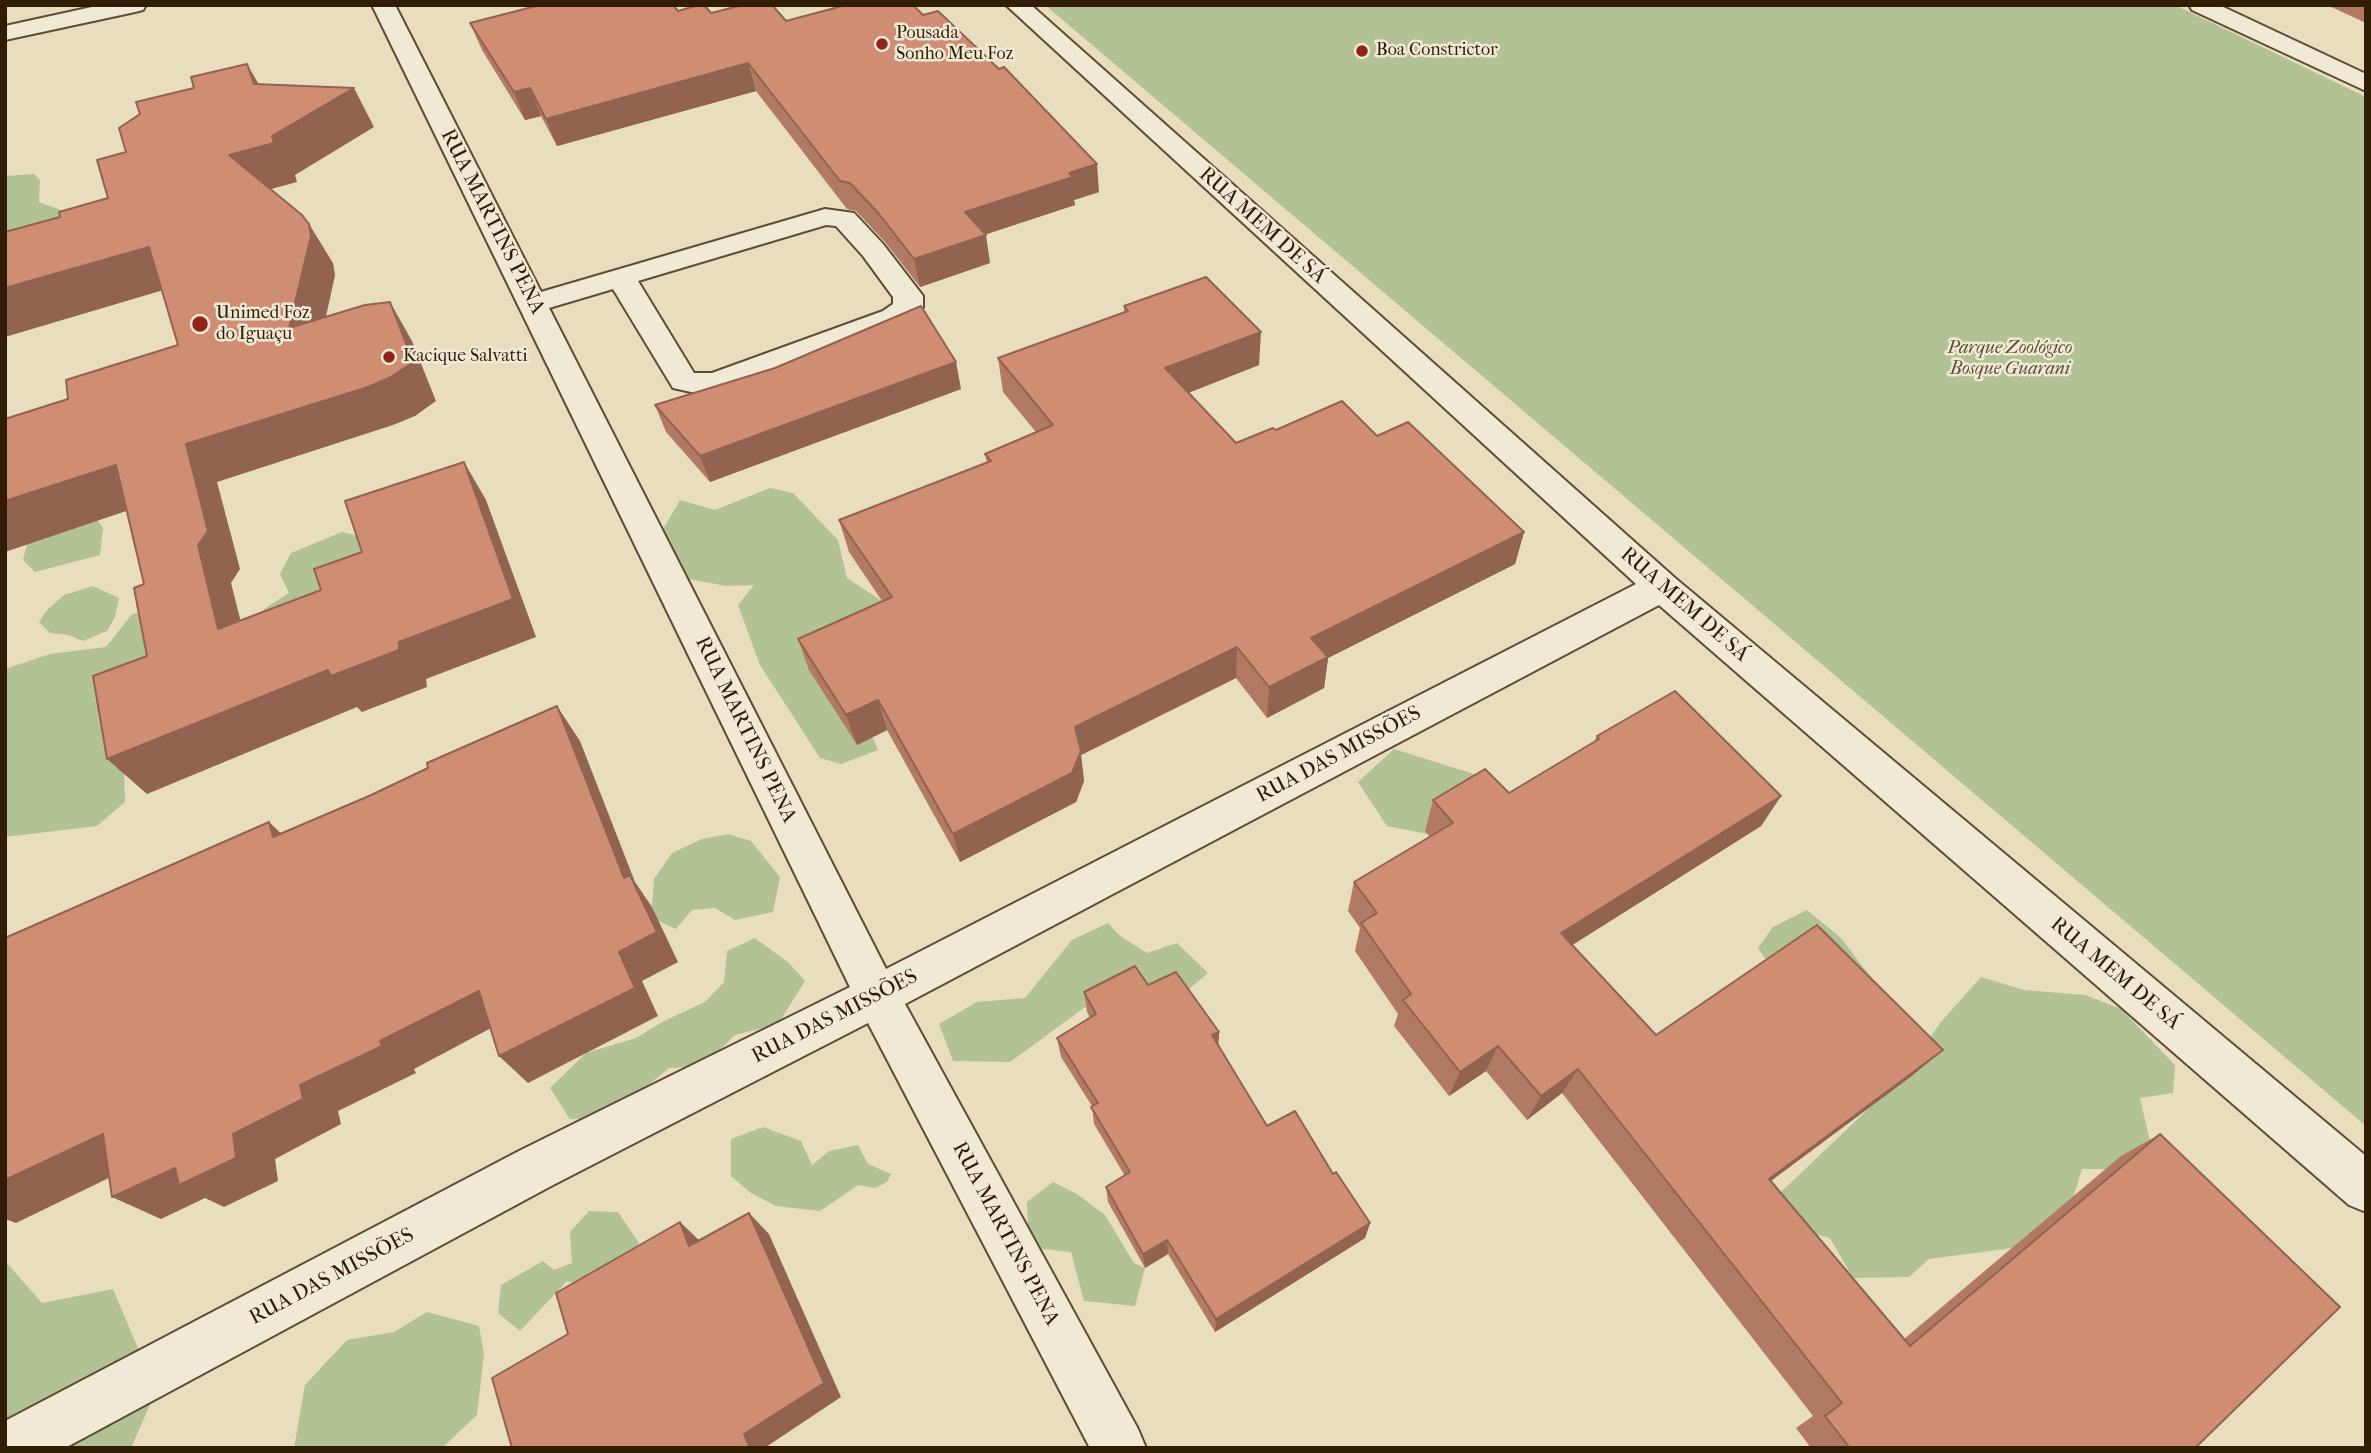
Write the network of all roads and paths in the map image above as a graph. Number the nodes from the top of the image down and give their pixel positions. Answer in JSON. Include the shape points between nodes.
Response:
{"nodes":[{"id":1,"x":135,"y":5,"type":"edge"},
{"id":2,"x":383,"y":5,"type":"edge"},
{"id":3,"x":1017,"y":5,"type":"edge"},
{"id":4,"x":2200,"y":5,"type":"edge"},
{"id":5,"x":5,"y":33,"type":"edge"},
{"id":6,"x":2366,"y":84,"type":"edge"},
{"id":7,"x":621,"y":277,"type":"junction"},
{"id":8,"x":532,"y":304,"type":"junction"},
{"id":9,"x":1662,"y":587,"type":"junction"},
{"id":10,"x":877,"y":996,"type":"junction"},
{"id":11,"x":2366,"y":1188,"type":"edge"},
{"id":12,"x":10,"y":1448,"type":"edge"},
{"id":13,"x":1119,"y":1448,"type":"edge"}],
"edges":[{"from":1,"to":5,"type":"street"},
{"from":2,"to":8,"type":"street","name":"RUA MARTINS PENA"},
{"from":3,"to":9,"type":"street","name":"RUA MEM DE SÁ"},
{"from":4,"to":6,"type":"street"},
{"from":7,"to":7,"type":"street","via":[[825,217],[844,219],[866,242],[908,296],[908,307],[894,318],[715,383],[700,384],[684,381]]},
{"from":7,"to":8,"type":"street"},
{"from":8,"to":10,"type":"street","name":"RUA MARTINS PENA"},
{"from":9,"to":10,"type":"street","name":"RUA DAS MISSÕES"},
{"from":9,"to":11,"type":"street","name":"RUA MEM DE SÁ"},
{"from":10,"to":12,"type":"street","name":"RUA DAS MISSÕES","via":[[536,1168]]},
{"from":10,"to":13,"type":"street","name":"RUA MARTINS PENA"}]}
